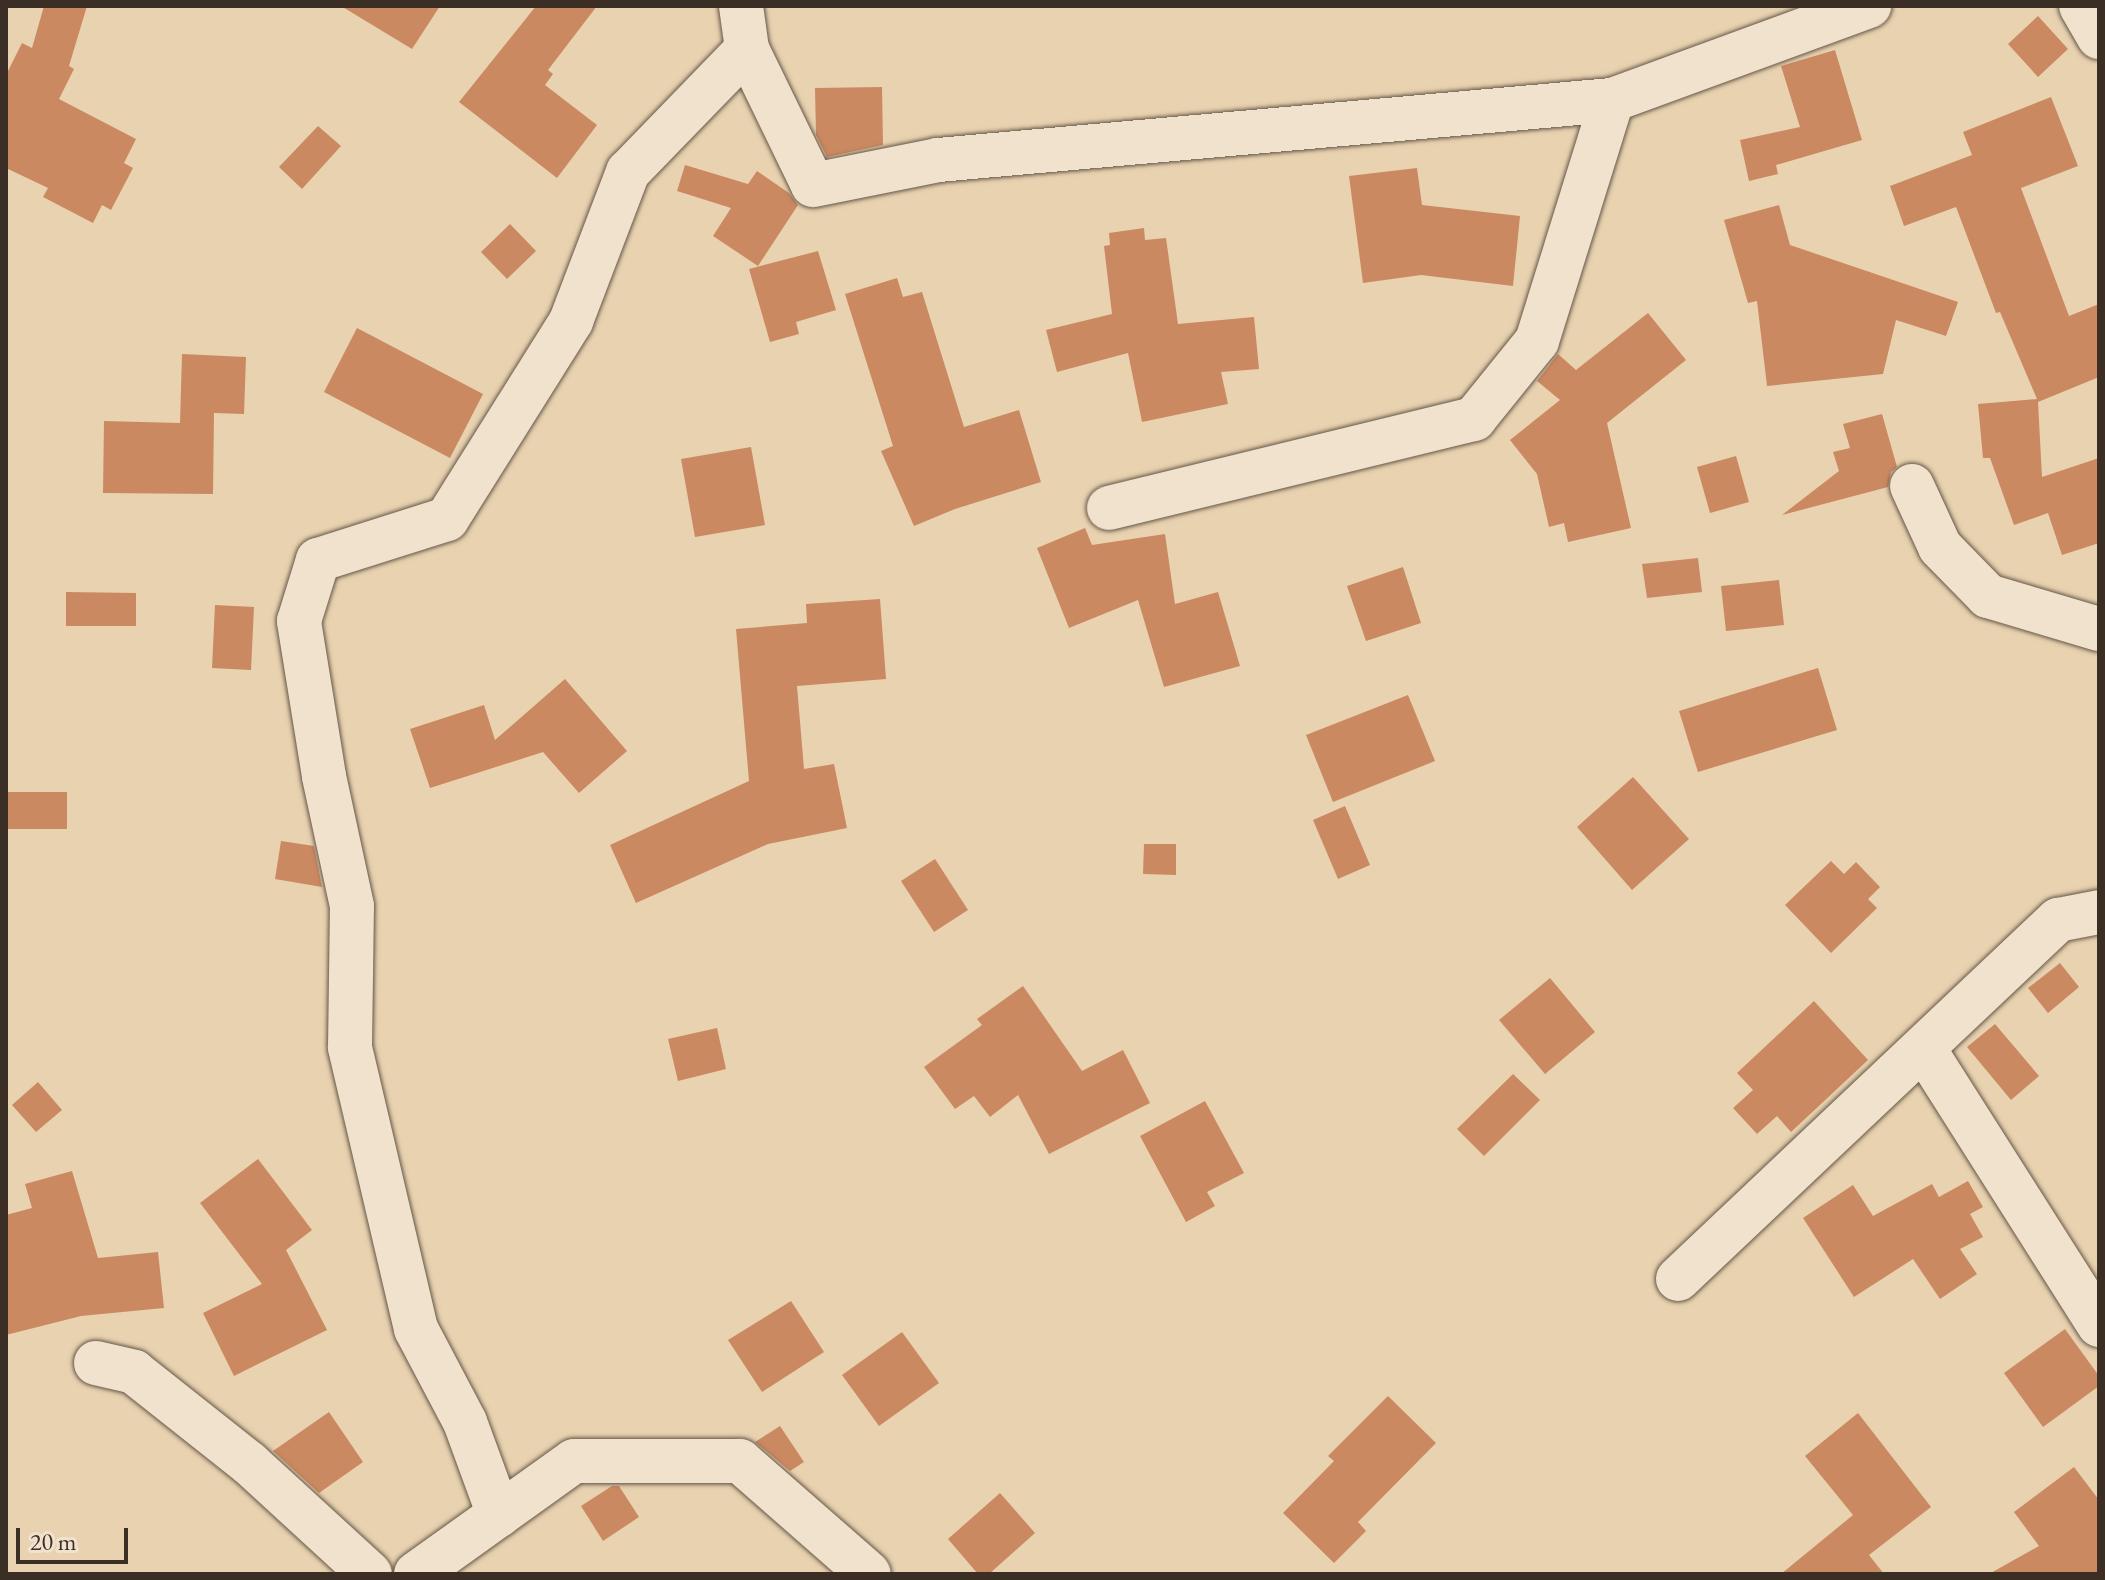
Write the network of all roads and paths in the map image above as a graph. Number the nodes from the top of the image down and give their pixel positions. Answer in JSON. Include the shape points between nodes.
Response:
{"nodes":[{"id":1,"x":741,"y":6,"type":"edge"},
{"id":2,"x":1869,"y":6,"type":"edge"},
{"id":3,"x":2081,"y":6,"type":"edge"},
{"id":4,"x":2099,"y":37,"type":"edge"},
{"id":5,"x":747,"y":49,"type":"junction"},
{"id":6,"x":1612,"y":100,"type":"junction"},
{"id":7,"x":1912,"y":486,"type":"dead end"},
{"id":8,"x":1109,"y":508,"type":"dead end"},
{"id":9,"x":2099,"y":629,"type":"edge"},
{"id":10,"x":2099,"y":912,"type":"edge"},
{"id":11,"x":1924,"y":1049,"type":"junction"},
{"id":12,"x":1678,"y":1279,"type":"dead end"},
{"id":13,"x":2099,"y":1325,"type":"edge"},
{"id":14,"x":96,"y":1363,"type":"dead end"},
{"id":15,"x":499,"y":1515,"type":"junction"},
{"id":16,"x":370,"y":1574,"type":"edge"},
{"id":17,"x":416,"y":1574,"type":"edge"},
{"id":18,"x":869,"y":1574,"type":"edge"}],
"edges":[{"from":1,"to":5,"type":"street"},
{"from":2,"to":6,"type":"street"},
{"from":3,"to":4,"type":"street"},
{"from":5,"to":6,"type":"street","via":[[813,185],[938,160]]},
{"from":5,"to":15,"type":"street","via":[[628,172],[571,321],[447,519],[318,560],[299,621],[352,906],[350,1047],[416,1329],[465,1422]]},
{"from":6,"to":8,"type":"street","via":[[1537,341],[1474,419]]},
{"from":7,"to":9,"type":"street","via":[[1940,547],[1988,596]]},
{"from":10,"to":11,"type":"street","via":[[2058,920]]},
{"from":11,"to":12,"type":"street"},
{"from":11,"to":13,"type":"street"},
{"from":14,"to":16,"type":"street","via":[[134,1372],[249,1463]]},
{"from":15,"to":17,"type":"street"},
{"from":15,"to":18,"type":"street","via":[[574,1461],[740,1461]]}]}
